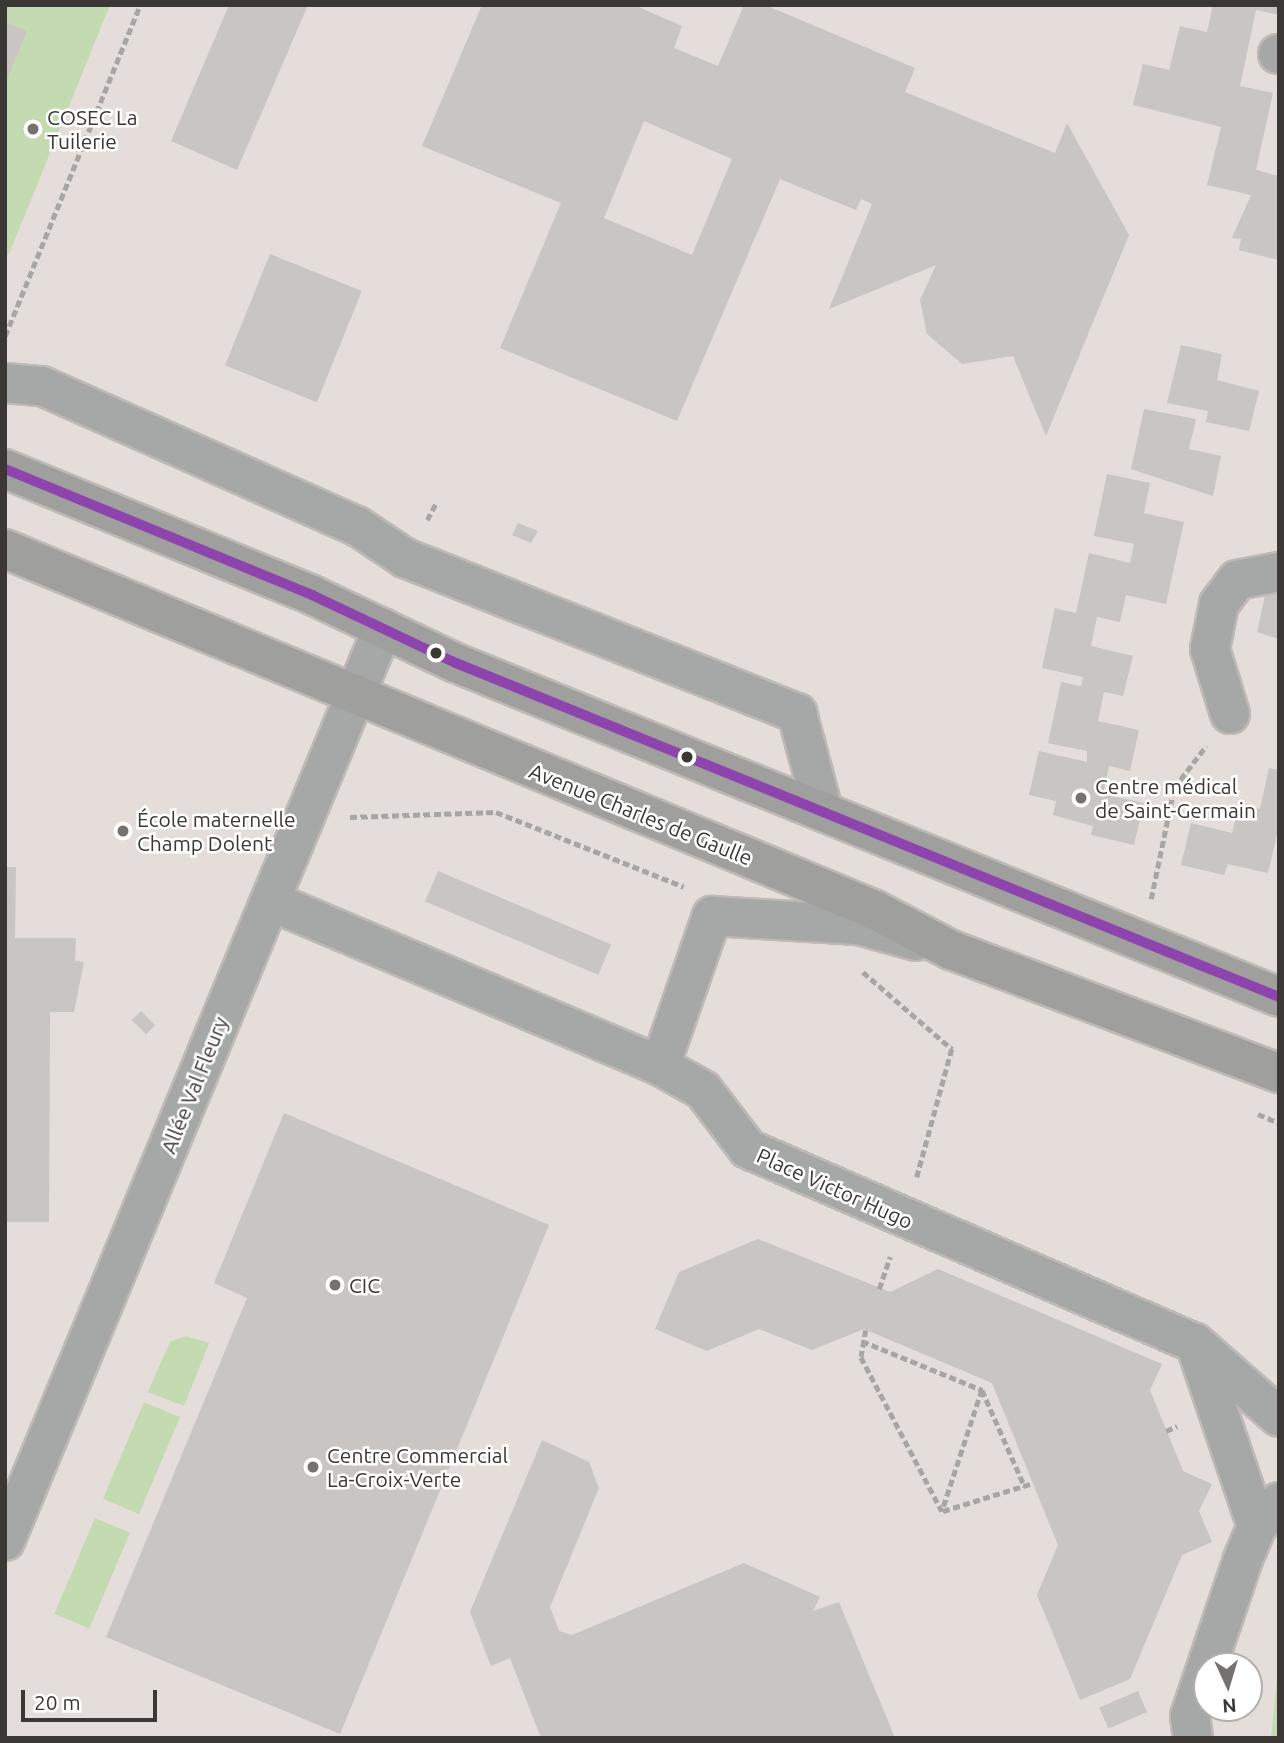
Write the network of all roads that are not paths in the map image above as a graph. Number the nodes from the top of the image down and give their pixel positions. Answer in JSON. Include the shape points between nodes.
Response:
{"nodes":[{"id":1,"x":5,"y":383,"type":"edge"},
{"id":2,"x":5,"y":469,"type":"edge"},
{"id":3,"x":5,"y":549,"type":"edge"},
{"id":4,"x":1279,"y":572,"type":"edge"},
{"id":5,"x":383,"y":628,"type":"junction"},
{"id":6,"x":354,"y":698,"type":"junction"},
{"id":7,"x":1230,"y":714,"type":"road end"},
{"id":8,"x":823,"y":811,"type":"junction"},
{"id":9,"x":270,"y":901,"type":"junction"},
{"id":10,"x":951,"y":950,"type":"junction"},
{"id":11,"x":1279,"y":998,"type":"edge"},
{"id":12,"x":1241,"y":1060,"type":"junction"},
{"id":13,"x":660,"y":1066,"type":"junction"},
{"id":14,"x":1279,"y":1073,"type":"edge"},
{"id":15,"x":1279,"y":1080,"type":"edge"},
{"id":16,"x":1195,"y":1343,"type":"junction"},
{"id":17,"x":1279,"y":1418,"type":"edge"},
{"id":18,"x":1229,"y":1434,"type":"junction"},
{"id":19,"x":1268,"y":1514,"type":"edge"},
{"id":20,"x":5,"y":1541,"type":"edge"},
{"id":21,"x":1193,"y":1738,"type":"edge"}],
"edges":[{"from":1,"to":8,"type":"street","via":[[42,386],[357,526],[405,558],[797,713]]},
{"from":2,"to":5,"type":"main road"},
{"from":3,"to":6,"type":"main road","name":"Avenue Charles de Gaulle"},
{"from":4,"to":7,"type":"street","via":[[1237,580],[1219,604],[1210,649]]},
{"from":5,"to":6,"type":"street","name":"Allée Val Fleury"},
{"from":5,"to":8,"type":"main road"},
{"from":6,"to":9,"type":"street","name":"Allée Val Fleury"},
{"from":6,"to":10,"type":"main road","name":"Avenue Charles de Gaulle","via":[[876,910]]},
{"from":8,"to":11,"type":"main road"},
{"from":9,"to":13,"type":"street","name":"Place Victor Hugo"},
{"from":9,"to":20,"type":"street","name":"Allée Val Fleury"},
{"from":10,"to":12,"type":"main road","name":"Avenue Charles de Gaulle"},
{"from":10,"to":13,"type":"street","via":[[858,925],[712,916]]},
{"from":12,"to":14,"type":"main road","name":"Avenue Charles de Gaulle"},
{"from":12,"to":15,"type":"street"},
{"from":13,"to":16,"type":"street","name":"Place Victor Hugo","via":[[703,1090],[748,1149]]},
{"from":16,"to":17,"type":"street","name":"Place Victor Hugo"},
{"from":16,"to":18,"type":"street"},
{"from":17,"to":18,"type":"street"},
{"from":18,"to":19,"type":"street"},
{"from":19,"to":21,"type":"street","via":[[1190,1716]]}]}
